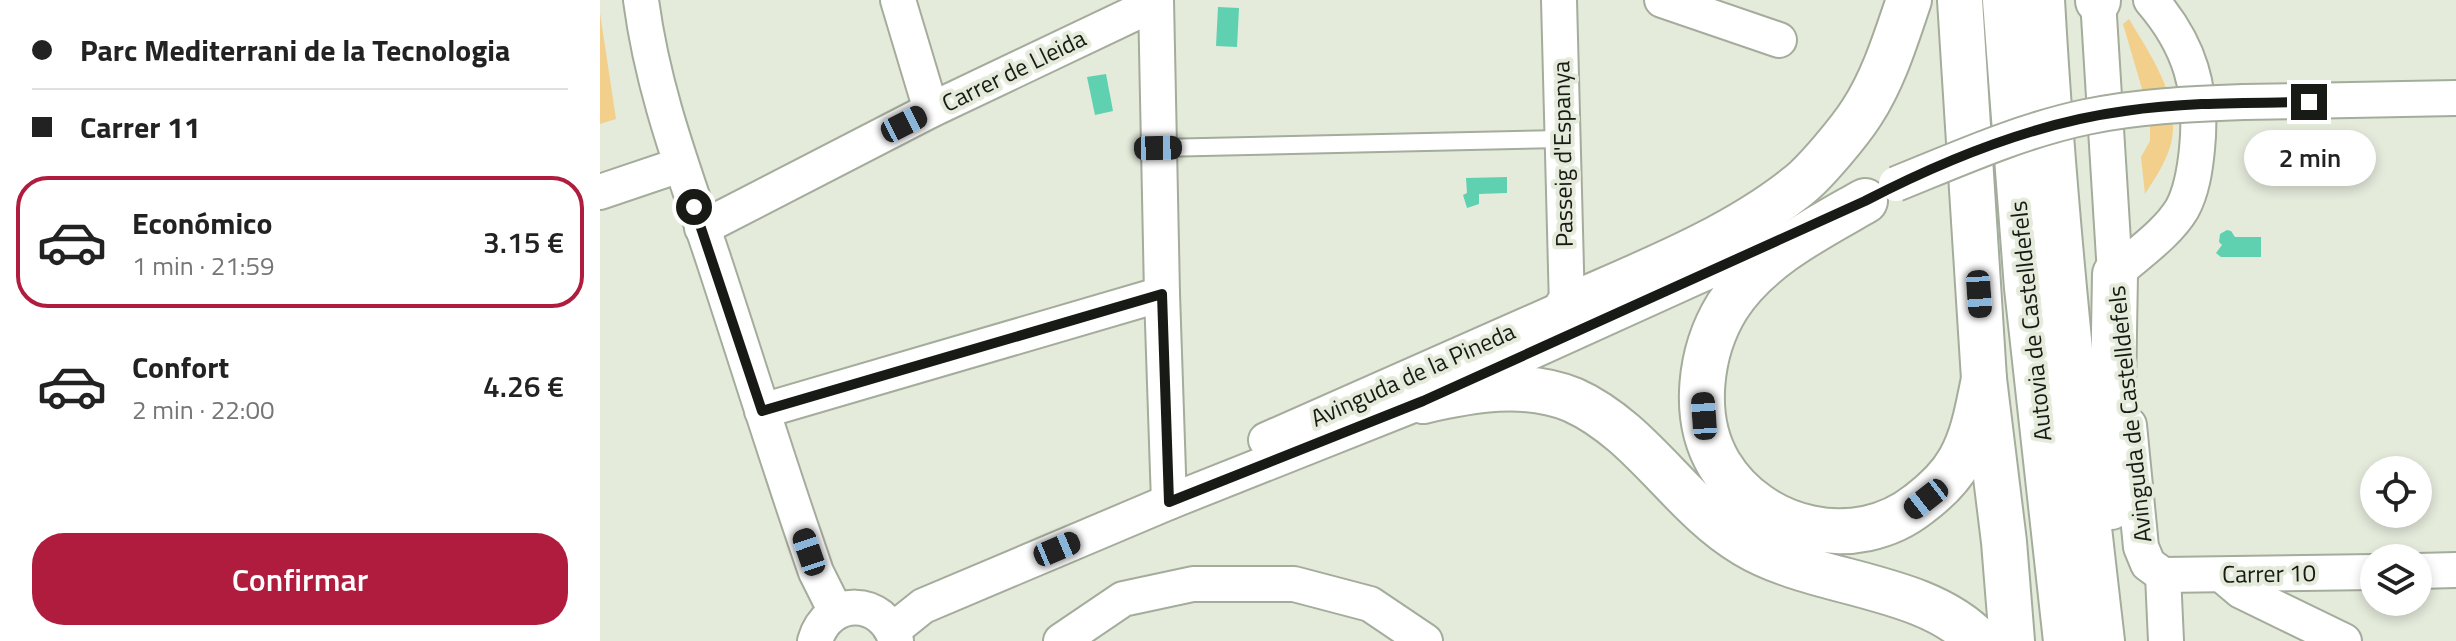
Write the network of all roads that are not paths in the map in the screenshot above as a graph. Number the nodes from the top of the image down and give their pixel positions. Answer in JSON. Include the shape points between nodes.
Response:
{"nodes":[{"id":1,"x":641,"y":0,"type":"edge"},
{"id":2,"x":898,"y":0,"type":"edge"},
{"id":3,"x":1559,"y":0,"type":"edge"},
{"id":4,"x":1662,"y":0,"type":"edge"},
{"id":5,"x":1909,"y":0,"type":"edge"},
{"id":6,"x":1960,"y":0,"type":"edge"},
{"id":7,"x":2005,"y":0,"type":"edge"},
{"id":8,"x":2042,"y":0,"type":"edge"},
{"id":9,"x":2098,"y":0,"type":"edge"},
{"id":10,"x":2151,"y":0,"type":"edge"},
{"id":11,"x":1156,"y":1,"type":"edge"},
{"id":12,"x":1779,"y":40,"type":"dead end"},
{"id":13,"x":2456,"y":98,"type":"edge"},
{"id":14,"x":931,"y":110,"type":"junction"},
{"id":15,"x":1562,"y":139,"type":"junction"},
{"id":16,"x":1158,"y":148,"type":"junction"},
{"id":17,"x":680,"y":165,"type":"junction"},
{"id":18,"x":600,"y":192,"type":"edge"},
{"id":19,"x":1881,"y":192,"type":"junction"},
{"id":20,"x":702,"y":228,"type":"junction"},
{"id":21,"x":2115,"y":274,"type":"junction"},
{"id":22,"x":1162,"y":294,"type":"junction"},
{"id":23,"x":1567,"y":307,"type":"junction"},
{"id":24,"x":1984,"y":379,"type":"junction"},
{"id":25,"x":1423,"y":401,"type":"junction"},
{"id":26,"x":762,"y":411,"type":"junction"},
{"id":27,"x":1230,"y":478,"type":"junction"},
{"id":28,"x":1169,"y":502,"type":"junction"},
{"id":29,"x":2456,"y":570,"type":"edge"},
{"id":30,"x":2432,"y":571,"type":"edge"},
{"id":31,"x":2360,"y":572,"type":"edge"},
{"id":32,"x":2163,"y":575,"type":"junction"},
{"id":33,"x":2222,"y":575,"type":"junction"},
{"id":34,"x":836,"y":612,"type":"junction"},
{"id":35,"x":894,"y":636,"type":"edge"},
{"id":36,"x":815,"y":641,"type":"edge"},
{"id":37,"x":1061,"y":641,"type":"edge"},
{"id":38,"x":1425,"y":641,"type":"edge"},
{"id":39,"x":1979,"y":641,"type":"edge"},
{"id":40,"x":2012,"y":641,"type":"edge"},
{"id":41,"x":2066,"y":641,"type":"edge"},
{"id":42,"x":2104,"y":641,"type":"edge"},
{"id":43,"x":2166,"y":641,"type":"edge"},
{"id":44,"x":2344,"y":641,"type":"edge"}],
"edges":[{"from":1,"to":17,"type":"street","via":[[657,91]]},
{"from":2,"to":14,"type":"street"},
{"from":3,"to":15,"type":"street","name":"Passeig d'Espanya"},
{"from":4,"to":12,"type":"street"},
{"from":5,"to":23,"type":"highway","via":[[1891,54],[1862,112],[1802,184],[1695,250]]},
{"from":6,"to":24,"type":"highway"},
{"from":7,"to":41,"type":"highway","name":"Autovia de Castelldefels","via":[[2027,288]]},
{"from":8,"to":42,"type":"highway","name":"Autovia de Castelldefels","via":[[2083,481]]},
{"from":9,"to":21,"type":"street"},
{"from":10,"to":21,"type":"street","name":"Avinguda de Castelldefels","via":[[2170,22],[2195,79],[2200,123],[2196,161],[2181,209]]},
{"from":11,"to":14,"type":"street","name":"Carrer de Lleida"},
{"from":11,"to":16,"type":"street"},
{"from":13,"to":19,"type":"street","name":"Avinguda de la Pineda","bridge":true,"via":[[2244,102],[2086,117],[2016,137]]},
{"from":14,"to":20,"type":"street","name":"Carrer de Lleida"},
{"from":15,"to":16,"type":"lane"},
{"from":15,"to":23,"type":"street","name":"Passeig d'Espanya"},
{"from":16,"to":22,"type":"street"},
{"from":17,"to":18,"type":"street"},
{"from":17,"to":20,"type":"street"},
{"from":19,"to":24,"type":"highway","via":[[1802,238],[1765,266],[1727,308],[1710,344],[1702,391],[1717,461],[1730,481],[1782,519],[1824,531],[1865,530],[1912,510],[1940,488],[1973,431]]},
{"from":19,"to":25,"type":"street","name":"Avinguda de la Pineda"},
{"from":20,"to":26,"type":"street"},
{"from":21,"to":32,"type":"street","name":"Avinguda de Castelldefels","via":[[2141,547],[2148,564]]},
{"from":21,"to":42,"type":"highway"},
{"from":22,"to":26,"type":"street"},
{"from":22,"to":28,"type":"street"},
{"from":23,"to":27,"type":"street","name":"Avinguda de la Pineda","via":[[1247,448]]},
{"from":24,"to":40,"type":"highway"},
{"from":25,"to":27,"type":"street","name":"Avinguda de la Pineda"},
{"from":25,"to":39,"type":"highway","via":[[1511,388],[1574,401],[1622,433],[1722,530],[1746,545],[1793,566],[1922,605]]},
{"from":26,"to":34,"type":"street","via":[[816,572]]},
{"from":27,"to":28,"type":"street","name":"Avinguda de la Pineda"},
{"from":28,"to":35,"type":"street","name":"Avinguda de la Pineda","via":[[923,606]]},
{"from":29,"to":30,"type":"street"},
{"from":31,"to":33,"type":"street","name":"Carrer 10"},
{"from":32,"to":33,"type":"street","name":"Carrer 10"},
{"from":32,"to":43,"type":"street"},
{"from":33,"to":44,"type":"street","via":[[2241,591]]},
{"from":34,"to":35,"type":"street","via":[[875,612]]},
{"from":34,"to":36,"type":"street","via":[[818,630]]},
{"from":37,"to":38,"type":"street","via":[[1123,599],[1193,584],[1294,584],[1370,604]]}]}
